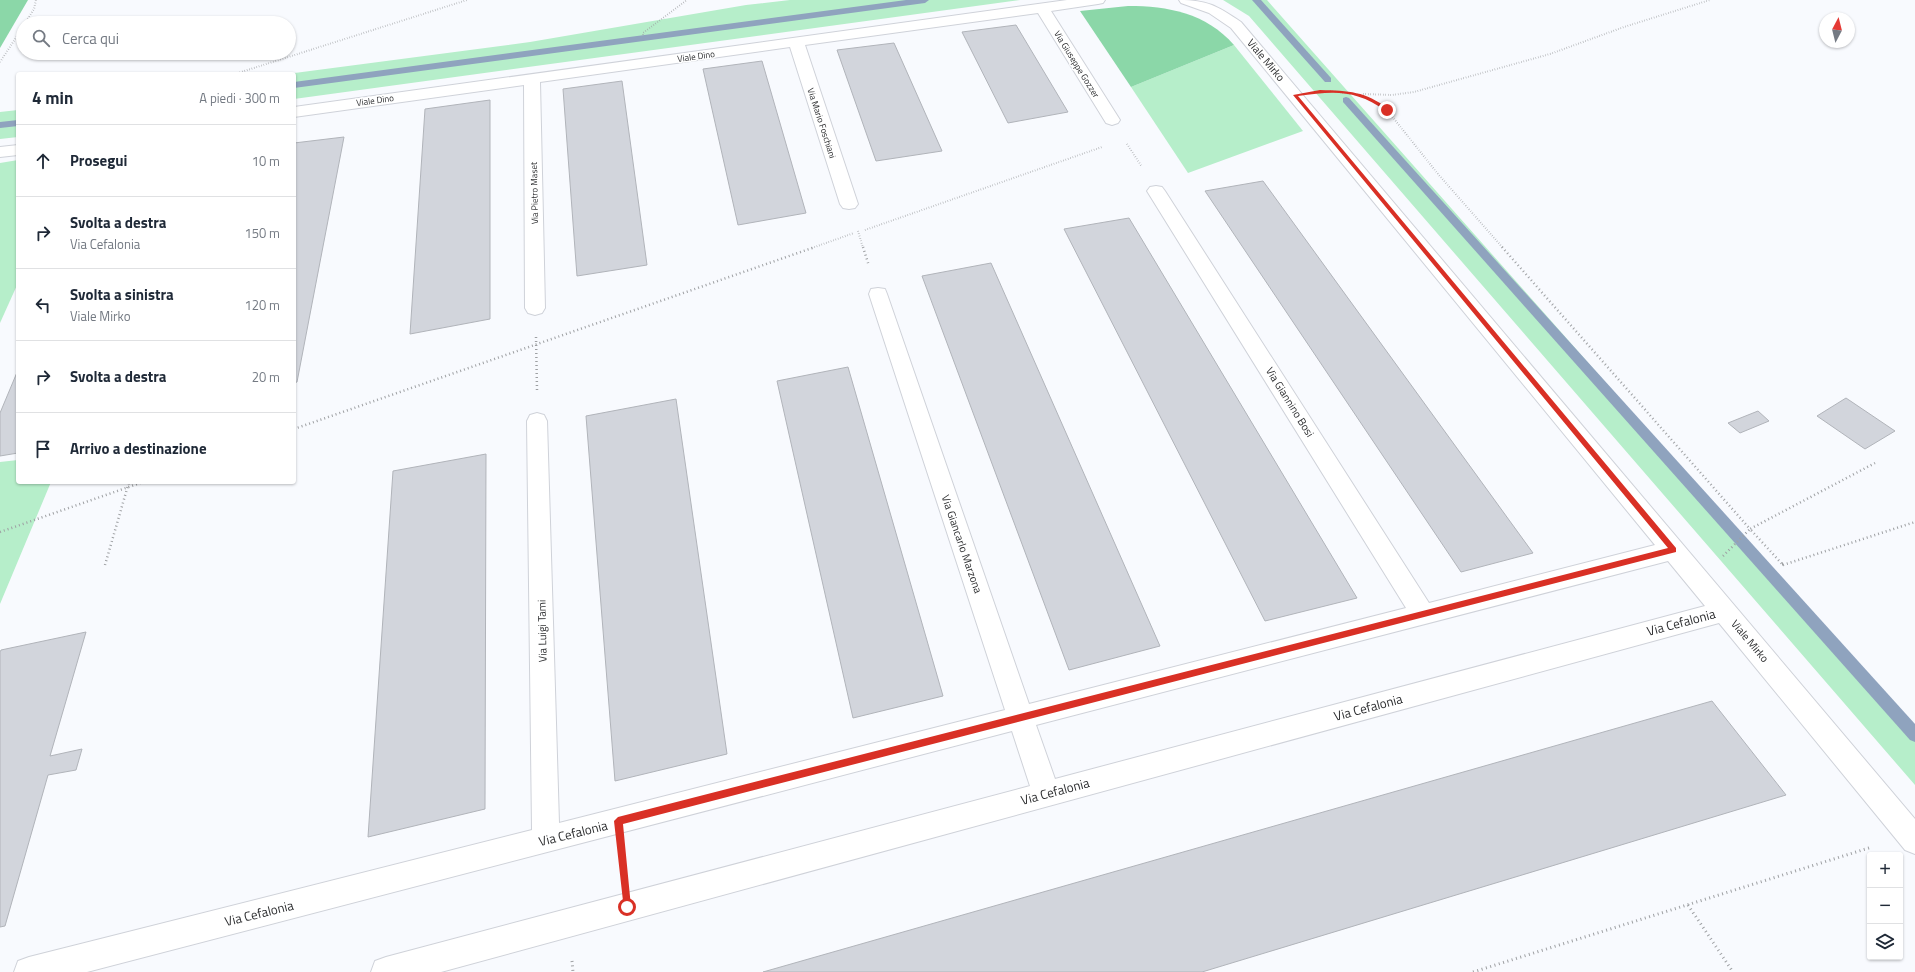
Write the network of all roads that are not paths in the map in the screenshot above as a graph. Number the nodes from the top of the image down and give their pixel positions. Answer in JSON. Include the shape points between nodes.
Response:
{"nodes":[{"id":1,"x":1098,"y":0,"type":"edge"},
{"id":2,"x":1186,"y":0,"type":"edge"},
{"id":3,"x":1042,"y":8,"type":"junction"},
{"id":4,"x":796,"y":42,"type":"junction"},
{"id":5,"x":532,"y":78,"type":"junction"},
{"id":6,"x":296,"y":112,"type":"edge"},
{"id":7,"x":1112,"y":120,"type":"road end"},
{"id":8,"x":16,"y":150,"type":"edge"},
{"id":9,"x":0,"y":152,"type":"edge"},
{"id":10,"x":1156,"y":191,"type":"road end"},
{"id":11,"x":849,"y":204,"type":"road end"},
{"id":12,"x":878,"y":294,"type":"road end"},
{"id":13,"x":535,"y":308,"type":"road end"},
{"id":14,"x":537,"y":421,"type":"road end"},
{"id":15,"x":1674,"y":550,"type":"junction"},
{"id":16,"x":1724,"y":611,"type":"junction"},
{"id":17,"x":1424,"y":614,"type":"junction"},
{"id":18,"x":1021,"y":717,"type":"junction"},
{"id":19,"x":1046,"y":793,"type":"junction"},
{"id":20,"x":1913,"y":837,"type":"edge"},
{"id":21,"x":546,"y":840,"type":"junction"},
{"id":22,"x":29,"y":972,"type":"edge"},
{"id":23,"x":386,"y":972,"type":"edge"}],
"edges":[{"from":1,"to":3,"type":"street","name":"Viale Dino"},
{"from":2,"to":15,"type":"street","name":"Viale Mirko","via":[[1214,10],[1236,25]]},
{"from":3,"to":4,"type":"street","name":"Viale Dino"},
{"from":3,"to":7,"type":"street","name":"Via Giuseppe Gozzer"},
{"from":4,"to":5,"type":"street","name":"Viale Dino"},
{"from":4,"to":11,"type":"street","name":"Via Mario Foschiani"},
{"from":5,"to":6,"type":"street","name":"Viale Dino"},
{"from":5,"to":13,"type":"street","name":"Via Pietro Maset"},
{"from":8,"to":9,"type":"street"},
{"from":10,"to":17,"type":"street","name":"Via Giannino Bosi"},
{"from":12,"to":18,"type":"street","name":"Via Giancarlo Marzona"},
{"from":14,"to":21,"type":"street","name":"Via Luigi Tami"},
{"from":15,"to":16,"type":"street","name":"Viale Mirko"},
{"from":15,"to":17,"type":"street","name":"Via Cefalonia"},
{"from":16,"to":19,"type":"street","name":"Via Cefalonia"},
{"from":16,"to":20,"type":"street","name":"Viale Mirko"},
{"from":17,"to":18,"type":"street","name":"Via Cefalonia"},
{"from":18,"to":19,"type":"street","name":"Via Giancarlo Marzona"},
{"from":18,"to":21,"type":"street","name":"Via Cefalonia"},
{"from":19,"to":23,"type":"street","name":"Via Cefalonia"},
{"from":21,"to":22,"type":"street","name":"Via Cefalonia"}]}
